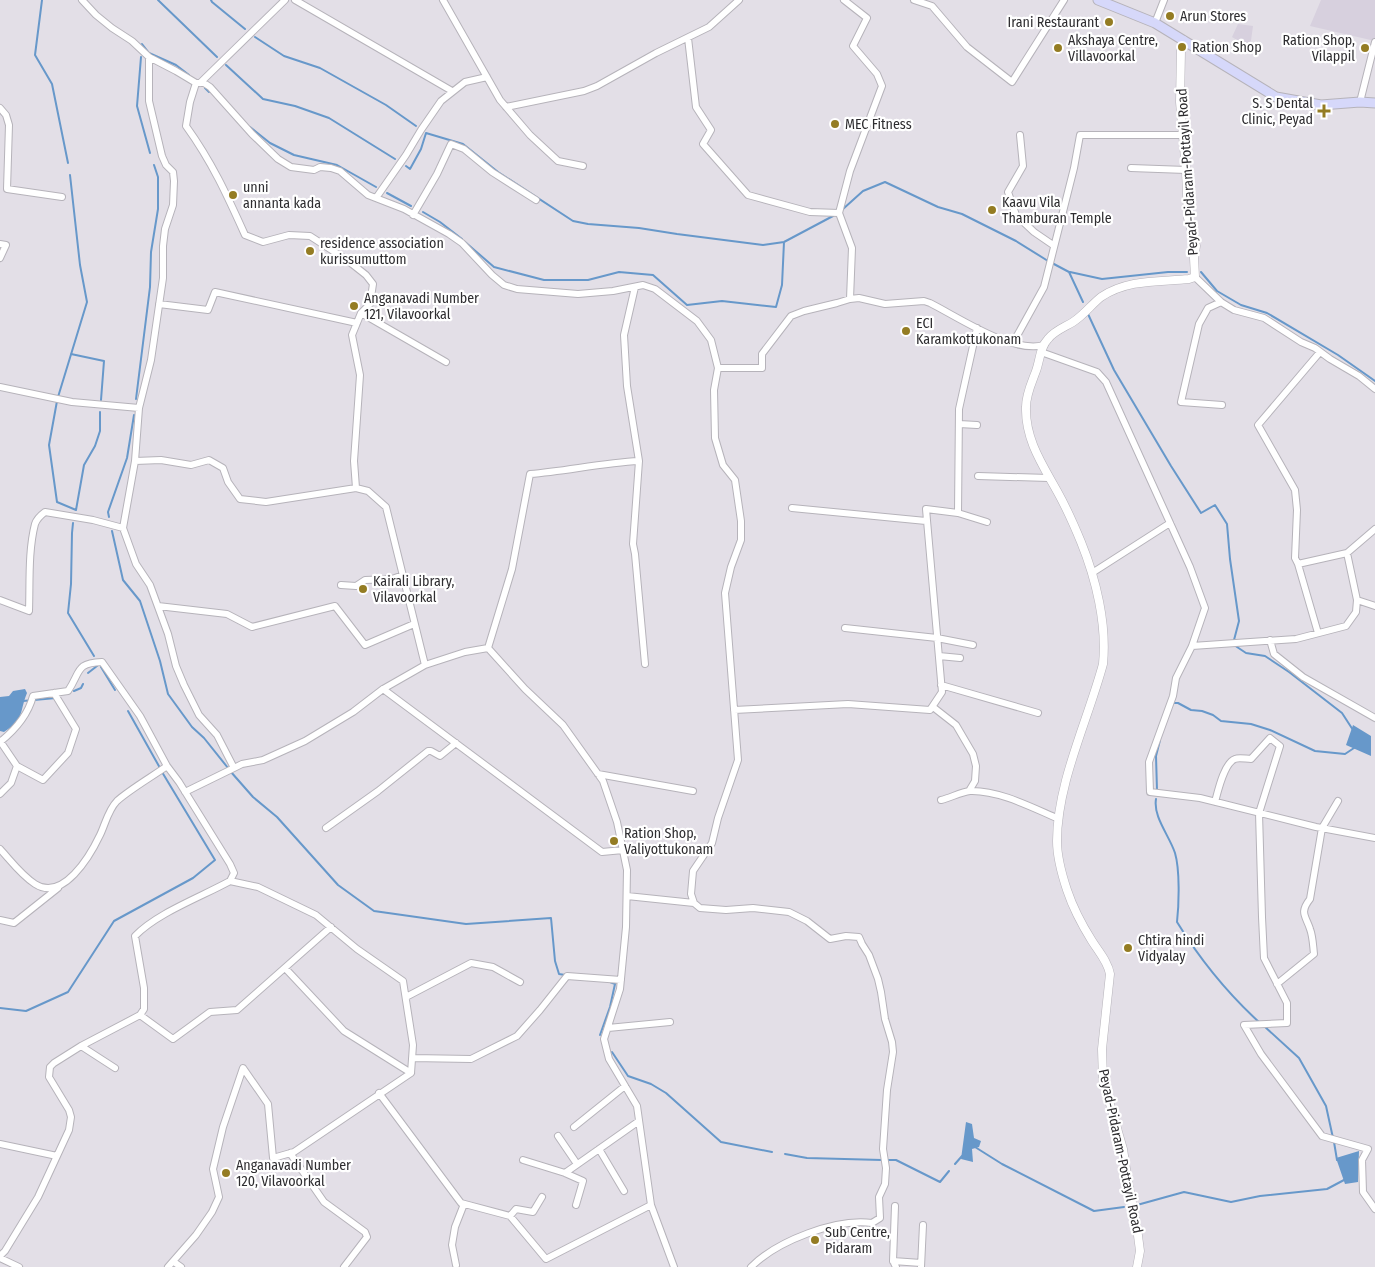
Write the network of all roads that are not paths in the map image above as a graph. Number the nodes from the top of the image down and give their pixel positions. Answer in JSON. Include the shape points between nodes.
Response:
{"nodes":[{"id":1,"x":82,"y":0,"type":"edge"},
{"id":2,"x":285,"y":0,"type":"edge"},
{"id":3,"x":295,"y":0,"type":"edge"},
{"id":4,"x":443,"y":0,"type":"edge"},
{"id":5,"x":739,"y":0,"type":"edge"},
{"id":6,"x":844,"y":0,"type":"edge"},
{"id":7,"x":914,"y":0,"type":"edge"},
{"id":8,"x":1064,"y":0,"type":"edge"},
{"id":9,"x":1098,"y":0,"type":"edge"},
{"id":10,"x":1164,"y":0,"type":"edge"},
{"id":11,"x":1155,"y":23,"type":"junction"},
{"id":12,"x":688,"y":38,"type":"junction"},
{"id":13,"x":1183,"y":40,"type":"junction"},
{"id":14,"x":1375,"y":42,"type":"edge"},
{"id":15,"x":149,"y":57,"type":"junction"},
{"id":16,"x":487,"y":77,"type":"junction"},
{"id":17,"x":198,"y":83,"type":"junction"},
{"id":18,"x":452,"y":91,"type":"junction"},
{"id":19,"x":1360,"y":102,"type":"junction"},
{"id":20,"x":1375,"y":103,"type":"edge"},
{"id":21,"x":506,"y":107,"type":"junction"},
{"id":22,"x":0,"y":108,"type":"edge"},
{"id":23,"x":1020,"y":135,"type":"dead end"},
{"id":24,"x":1183,"y":135,"type":"junction"},
{"id":25,"x":583,"y":166,"type":"dead end"},
{"id":26,"x":1132,"y":168,"type":"dead end"},
{"id":27,"x":1186,"y":170,"type":"junction"},
{"id":28,"x":62,"y":197,"type":"dead end"},
{"id":29,"x":376,"y":198,"type":"junction"},
{"id":30,"x":536,"y":200,"type":"dead end"},
{"id":31,"x":839,"y":213,"type":"junction"},
{"id":32,"x":413,"y":215,"type":"junction"},
{"id":33,"x":0,"y":244,"type":"edge"},
{"id":34,"x":1053,"y":246,"type":"junction"},
{"id":35,"x":0,"y":258,"type":"edge"},
{"id":36,"x":1195,"y":277,"type":"junction"},
{"id":37,"x":635,"y":287,"type":"junction"},
{"id":38,"x":850,"y":299,"type":"junction"},
{"id":39,"x":1221,"y":302,"type":"junction"},
{"id":40,"x":158,"y":304,"type":"junction"},
{"id":41,"x":361,"y":313,"type":"junction"},
{"id":42,"x":357,"y":323,"type":"junction"},
{"id":43,"x":977,"y":328,"type":"junction"},
{"id":44,"x":1013,"y":343,"type":"junction"},
{"id":45,"x":1043,"y":348,"type":"junction"},
{"id":46,"x":1320,"y":352,"type":"junction"},
{"id":47,"x":446,"y":362,"type":"dead end"},
{"id":48,"x":718,"y":368,"type":"junction"},
{"id":49,"x":0,"y":388,"type":"edge"},
{"id":50,"x":1375,"y":389,"type":"edge"},
{"id":51,"x":1222,"y":405,"type":"dead end"},
{"id":52,"x":139,"y":408,"type":"junction"},
{"id":53,"x":959,"y":424,"type":"junction"},
{"id":54,"x":977,"y":425,"type":"dead end"},
{"id":55,"x":135,"y":461,"type":"junction"},
{"id":56,"x":639,"y":461,"type":"junction"},
{"id":57,"x":978,"y":476,"type":"dead end"},
{"id":58,"x":1049,"y":478,"type":"junction"},
{"id":59,"x":356,"y":488,"type":"junction"},
{"id":60,"x":792,"y":508,"type":"dead end"},
{"id":61,"x":958,"y":513,"type":"junction"},
{"id":62,"x":926,"y":521,"type":"junction"},
{"id":63,"x":987,"y":522,"type":"dead end"},
{"id":64,"x":1170,"y":523,"type":"junction"},
{"id":65,"x":123,"y":528,"type":"junction"},
{"id":66,"x":1375,"y":529,"type":"edge"},
{"id":67,"x":1348,"y":553,"type":"junction"},
{"id":68,"x":1298,"y":564,"type":"junction"},
{"id":69,"x":1092,"y":573,"type":"junction"},
{"id":70,"x":403,"y":575,"type":"junction"},
{"id":71,"x":341,"y":585,"type":"dead end"},
{"id":72,"x":0,"y":600,"type":"edge"},
{"id":73,"x":1357,"y":600,"type":"junction"},
{"id":74,"x":158,"y":606,"type":"junction"},
{"id":75,"x":1375,"y":606,"type":"edge"},
{"id":76,"x":414,"y":624,"type":"junction"},
{"id":77,"x":845,"y":628,"type":"dead end"},
{"id":78,"x":1318,"y":633,"type":"junction"},
{"id":79,"x":937,"y":638,"type":"junction"},
{"id":80,"x":1270,"y":640,"type":"junction"},
{"id":81,"x":973,"y":645,"type":"dead end"},
{"id":82,"x":1192,"y":646,"type":"junction"},
{"id":83,"x":488,"y":648,"type":"junction"},
{"id":84,"x":939,"y":656,"type":"junction"},
{"id":85,"x":960,"y":658,"type":"dead end"},
{"id":86,"x":645,"y":664,"type":"dead end"},
{"id":87,"x":425,"y":665,"type":"junction"},
{"id":88,"x":941,"y":686,"type":"junction"},
{"id":89,"x":383,"y":689,"type":"junction"},
{"id":90,"x":54,"y":693,"type":"junction"},
{"id":91,"x":933,"y":707,"type":"junction"},
{"id":92,"x":734,"y":710,"type":"junction"},
{"id":93,"x":1038,"y":713,"type":"dead end"},
{"id":94,"x":1375,"y":718,"type":"edge"},
{"id":95,"x":0,"y":741,"type":"edge"},
{"id":96,"x":456,"y":743,"type":"junction"},
{"id":97,"x":17,"y":766,"type":"junction"},
{"id":98,"x":234,"y":768,"type":"junction"},
{"id":99,"x":163,"y":769,"type":"junction"},
{"id":100,"x":598,"y":774,"type":"junction"},
{"id":101,"x":692,"y":791,"type":"dead end"},
{"id":102,"x":969,"y":791,"type":"junction"},
{"id":103,"x":185,"y":792,"type":"junction"},
{"id":104,"x":0,"y":794,"type":"edge"},
{"id":105,"x":941,"y":800,"type":"dead end"},
{"id":106,"x":1338,"y":801,"type":"dead end"},
{"id":107,"x":1215,"y":802,"type":"junction"},
{"id":108,"x":1259,"y":813,"type":"junction"},
{"id":109,"x":1059,"y":819,"type":"junction"},
{"id":110,"x":326,"y":828,"type":"dead end"},
{"id":111,"x":1322,"y":828,"type":"junction"},
{"id":112,"x":1375,"y":838,"type":"edge"},
{"id":113,"x":0,"y":849,"type":"edge"},
{"id":114,"x":623,"y":850,"type":"junction"},
{"id":115,"x":230,"y":881,"type":"junction"},
{"id":116,"x":60,"y":886,"type":"junction"},
{"id":117,"x":627,"y":896,"type":"junction"},
{"id":118,"x":694,"y":903,"type":"junction"},
{"id":119,"x":0,"y":920,"type":"edge"},
{"id":120,"x":331,"y":927,"type":"junction"},
{"id":121,"x":285,"y":968,"type":"junction"},
{"id":122,"x":621,"y":980,"type":"junction"},
{"id":123,"x":520,"y":982,"type":"dead end"},
{"id":124,"x":1278,"y":984,"type":"junction"},
{"id":125,"x":406,"y":997,"type":"junction"},
{"id":126,"x":140,"y":1015,"type":"junction"},
{"id":127,"x":670,"y":1022,"type":"dead end"},
{"id":128,"x":608,"y":1028,"type":"junction"},
{"id":129,"x":81,"y":1046,"type":"junction"},
{"id":130,"x":412,"y":1058,"type":"junction"},
{"id":131,"x":115,"y":1068,"type":"dead end"},
{"id":132,"x":411,"y":1073,"type":"junction"},
{"id":133,"x":625,"y":1086,"type":"junction"},
{"id":134,"x":379,"y":1093,"type":"junction"},
{"id":135,"x":639,"y":1121,"type":"junction"},
{"id":136,"x":574,"y":1128,"type":"dead end"},
{"id":137,"x":558,"y":1136,"type":"dead end"},
{"id":138,"x":0,"y":1144,"type":"edge"},
{"id":139,"x":599,"y":1149,"type":"junction"},
{"id":140,"x":290,"y":1153,"type":"junction"},
{"id":141,"x":57,"y":1156,"type":"junction"},
{"id":142,"x":523,"y":1160,"type":"dead end"},
{"id":143,"x":577,"y":1164,"type":"junction"},
{"id":144,"x":565,"y":1172,"type":"junction"},
{"id":145,"x":624,"y":1191,"type":"dead end"},
{"id":146,"x":542,"y":1197,"type":"dead end"},
{"id":147,"x":464,"y":1204,"type":"junction"},
{"id":148,"x":576,"y":1205,"type":"dead end"},
{"id":149,"x":651,"y":1205,"type":"junction"},
{"id":150,"x":895,"y":1206,"type":"dead end"},
{"id":151,"x":1375,"y":1209,"type":"edge"},
{"id":152,"x":510,"y":1216,"type":"junction"},
{"id":153,"x":923,"y":1225,"type":"dead end"},
{"id":154,"x":0,"y":1257,"type":"edge"},
{"id":155,"x":174,"y":1262,"type":"junction"},
{"id":156,"x":894,"y":1264,"type":"edge"},
{"id":157,"x":456,"y":1265,"type":"dead end"},
{"id":158,"x":921,"y":1265,"type":"edge"},
{"id":159,"x":19,"y":1267,"type":"edge"},
{"id":160,"x":168,"y":1267,"type":"edge"},
{"id":161,"x":181,"y":1267,"type":"edge"},
{"id":162,"x":344,"y":1267,"type":"edge"},
{"id":163,"x":674,"y":1267,"type":"edge"},
{"id":164,"x":751,"y":1267,"type":"edge"},
{"id":165,"x":1136,"y":1267,"type":"edge"}],
"edges":[{"from":1,"to":15,"type":"street"},
{"from":2,"to":17,"type":"street"},
{"from":3,"to":18,"type":"street"},
{"from":4,"to":16,"type":"street"},
{"from":5,"to":12,"type":"street","via":[[709,28]]},
{"from":6,"to":31,"type":"street","via":[[867,18],[853,46],[877,74],[882,86],[850,171]]},
{"from":7,"to":8,"type":"street","via":[[932,6],[967,47],[1012,82]]},
{"from":9,"to":11,"type":"main road"},
{"from":10,"to":11,"type":"street"},
{"from":11,"to":13,"type":"main road"},
{"from":12,"to":21,"type":"street","via":[[584,91]]},
{"from":12,"to":31,"type":"street","via":[[696,107],[711,130],[703,144],[748,195],[810,212]]},
{"from":13,"to":19,"type":"main road","via":[[1276,97],[1321,105]]},
{"from":13,"to":24,"type":"street","name":"Peyad-Pidaram-Pottayil Road","via":[[1180,102]]},
{"from":14,"to":19,"type":"street"},
{"from":15,"to":17,"type":"street"},
{"from":15,"to":40,"type":"street","via":[[148,101],[162,156],[173,172],[174,181],[173,205],[165,229],[163,278]]},
{"from":16,"to":18,"type":"street","via":[[465,82]]},
{"from":16,"to":21,"type":"street"},
{"from":17,"to":29,"type":"street","via":[[210,87],[278,159],[291,167],[340,171]]},
{"from":17,"to":41,"type":"street","via":[[190,102],[186,126],[225,189],[245,235],[263,242],[289,234],[310,236],[347,260],[366,274],[373,284],[370,304]]},
{"from":18,"to":29,"type":"street","via":[[441,101]]},
{"from":19,"to":20,"type":"main road"},
{"from":21,"to":25,"type":"street","via":[[558,161]]},
{"from":22,"to":28,"type":"street","via":[[9,125],[8,189]]},
{"from":23,"to":34,"type":"street","via":[[1023,166],[1008,192],[1016,215]]},
{"from":24,"to":27,"type":"street","name":"Peyad-Pidaram-Pottayil Road"},
{"from":24,"to":34,"type":"street","via":[[1080,135]]},
{"from":26,"to":27,"type":"street"},
{"from":27,"to":36,"type":"street","name":"Peyad-Pidaram-Pottayil Road","via":[[1188,218],[1196,246]]},
{"from":29,"to":32,"type":"street"},
{"from":30,"to":32,"type":"street","via":[[492,172],[464,149],[451,144]]},
{"from":31,"to":38,"type":"street","via":[[852,248]]},
{"from":32,"to":37,"type":"street","via":[[456,239],[492,276],[517,290],[578,294]]},
{"from":33,"to":35,"type":"street","via":[[6,245]]},
{"from":34,"to":44,"type":"street","via":[[1044,286]]},
{"from":36,"to":39,"type":"street"},
{"from":36,"to":45,"type":"street","via":[[1132,284],[1116,289],[1099,299],[1074,322],[1054,333]]},
{"from":37,"to":48,"type":"street","via":[[643,285],[655,289],[697,321],[711,340]]},
{"from":37,"to":56,"type":"street","via":[[624,335],[624,351]]},
{"from":38,"to":43,"type":"street","via":[[885,304],[930,302]]},
{"from":38,"to":48,"type":"street","via":[[792,316],[762,354],[762,368]]},
{"from":39,"to":46,"type":"street","via":[[1234,310],[1264,318]]},
{"from":39,"to":51,"type":"street","via":[[1208,308],[1199,324],[1181,402]]},
{"from":40,"to":42,"type":"street","via":[[208,310],[215,292]]},
{"from":40,"to":52,"type":"street","via":[[151,360]]},
{"from":41,"to":42,"type":"street"},
{"from":41,"to":47,"type":"street"},
{"from":42,"to":59,"type":"street","via":[[352,335],[360,375],[354,462]]},
{"from":43,"to":44,"type":"street"},
{"from":43,"to":53,"type":"street","via":[[959,410]]},
{"from":44,"to":45,"type":"street"},
{"from":45,"to":58,"type":"street","name":"Peyad-Pidaram-Pottayil Road","via":[[1026,406],[1034,450]]},
{"from":45,"to":64,"type":"street","via":[[1097,372],[1106,382]]},
{"from":46,"to":50,"type":"street"},
{"from":46,"to":68,"type":"street","via":[[1258,425],[1295,490],[1295,558]]},
{"from":48,"to":92,"type":"street","via":[[714,390],[714,438],[723,465],[735,480],[742,540],[725,593]]},
{"from":49,"to":52,"type":"street","via":[[62,400]]},
{"from":52,"to":55,"type":"street"},
{"from":53,"to":54,"type":"street"},
{"from":53,"to":61,"type":"street"},
{"from":55,"to":59,"type":"street","via":[[161,460],[191,465],[209,460],[223,468],[240,499],[266,502]]},
{"from":55,"to":65,"type":"street"},
{"from":56,"to":83,"type":"street","via":[[530,474],[512,569]]},
{"from":56,"to":86,"type":"street","via":[[633,544]]},
{"from":57,"to":58,"type":"street"},
{"from":58,"to":69,"type":"street","name":"Peyad-Pidaram-Pottayil Road","via":[[1075,528]]},
{"from":59,"to":70,"type":"street","via":[[368,491],[386,507]]},
{"from":60,"to":62,"type":"street"},
{"from":61,"to":62,"type":"street","via":[[926,509]]},
{"from":61,"to":63,"type":"street"},
{"from":62,"to":79,"type":"street"},
{"from":64,"to":69,"type":"street"},
{"from":64,"to":82,"type":"street","via":[[1205,608]]},
{"from":65,"to":72,"type":"street","via":[[45,512],[36,523],[30,559],[29,611]]},
{"from":65,"to":74,"type":"street","via":[[136,564],[150,585]]},
{"from":66,"to":67,"type":"street"},
{"from":67,"to":68,"type":"street"},
{"from":67,"to":73,"type":"street"},
{"from":68,"to":78,"type":"street"},
{"from":69,"to":109,"type":"street","name":"Peyad-Pidaram-Pottayil Road","via":[[1103,632],[1103,664],[1072,763]]},
{"from":70,"to":71,"type":"street","via":[[392,579],[365,580],[356,586]]},
{"from":70,"to":76,"type":"street"},
{"from":73,"to":75,"type":"street"},
{"from":73,"to":78,"type":"street","via":[[1356,612],[1346,626]]},
{"from":74,"to":76,"type":"street","via":[[227,614],[252,627],[335,606],[365,646]]},
{"from":74,"to":98,"type":"street","via":[[184,685],[199,715],[217,735]]},
{"from":76,"to":87,"type":"street"},
{"from":77,"to":79,"type":"street"},
{"from":78,"to":80,"type":"street"},
{"from":79,"to":81,"type":"street"},
{"from":79,"to":84,"type":"street"},
{"from":80,"to":82,"type":"street"},
{"from":80,"to":94,"type":"street","via":[[1274,654],[1303,677]]},
{"from":82,"to":107,"type":"street","via":[[1176,678],[1150,762],[1150,792]]},
{"from":83,"to":87,"type":"street"},
{"from":83,"to":100,"type":"street","via":[[563,724]]},
{"from":84,"to":85,"type":"street"},
{"from":84,"to":88,"type":"street"},
{"from":87,"to":89,"type":"street"},
{"from":88,"to":91,"type":"street","via":[[942,692]]},
{"from":88,"to":93,"type":"street"},
{"from":89,"to":96,"type":"street"},
{"from":89,"to":98,"type":"street","via":[[305,741],[263,760]]},
{"from":90,"to":95,"type":"street","via":[[33,696],[29,711]]},
{"from":90,"to":97,"type":"street","via":[[76,729],[68,753],[43,780]]},
{"from":90,"to":99,"type":"street","via":[[68,691],[87,662],[102,662],[140,716]]},
{"from":91,"to":92,"type":"street","via":[[930,710],[848,704]]},
{"from":91,"to":102,"type":"street","via":[[956,725],[973,754],[975,781]]},
{"from":92,"to":118,"type":"street","via":[[738,760],[712,843],[693,871],[691,894]]},
{"from":95,"to":97,"type":"street"},
{"from":96,"to":110,"type":"street","via":[[440,756],[428,751]]},
{"from":96,"to":114,"type":"street","via":[[602,852]]},
{"from":97,"to":104,"type":"street","via":[[12,783]]},
{"from":98,"to":103,"type":"street"},
{"from":99,"to":103,"type":"street"},
{"from":99,"to":116,"type":"street","via":[[116,802],[88,859]]},
{"from":100,"to":101,"type":"street"},
{"from":100,"to":114,"type":"street","via":[[617,822]]},
{"from":102,"to":105,"type":"street"},
{"from":102,"to":109,"type":"street","via":[[1007,798]]},
{"from":103,"to":115,"type":"street","via":[[230,864],[234,873]]},
{"from":106,"to":111,"type":"street"},
{"from":107,"to":108,"type":"street"},
{"from":107,"to":108,"type":"street","via":[[1229,763],[1236,758],[1251,759],[1270,738],[1280,746]]},
{"from":108,"to":111,"type":"street"},
{"from":108,"to":124,"type":"street","via":[[1264,958]]},
{"from":109,"to":165,"type":"street","name":"Peyad-Pidaram-Pottayil Road","via":[[1057,843],[1067,890],[1110,974],[1102,1049],[1103,1080],[1123,1149],[1140,1251]]},
{"from":111,"to":112,"type":"street"},
{"from":111,"to":124,"type":"street","via":[[1304,917],[1310,929],[1314,954]]},
{"from":113,"to":116,"type":"street","via":[[36,885]]},
{"from":114,"to":117,"type":"street"},
{"from":115,"to":120,"type":"street","via":[[258,887],[316,915]]},
{"from":115,"to":126,"type":"street","via":[[169,913],[135,936],[144,988],[144,1009]]},
{"from":116,"to":119,"type":"street","via":[[14,923]]},
{"from":117,"to":118,"type":"street"},
{"from":117,"to":122,"type":"street"},
{"from":118,"to":164,"type":"street","via":[[709,909],[752,908],[789,912],[830,939],[859,937],[874,965],[892,1042],[884,1152],[886,1184],[879,1197],[880,1218],[872,1223],[849,1223],[793,1239]]},
{"from":120,"to":121,"type":"street"},
{"from":120,"to":125,"type":"street","via":[[403,981]]},
{"from":121,"to":126,"type":"street","via":[[237,1010],[210,1012],[173,1039]]},
{"from":121,"to":132,"type":"street","via":[[344,1031]]},
{"from":122,"to":128,"type":"street"},
{"from":122,"to":130,"type":"street","via":[[567,976],[517,1036],[471,1060]]},
{"from":123,"to":125,"type":"street","via":[[492,967],[470,963]]},
{"from":124,"to":151,"type":"street","via":[[1287,1004],[1288,1023],[1244,1024],[1261,1054],[1322,1136],[1368,1149],[1362,1160],[1363,1192]]},
{"from":125,"to":130,"type":"street"},
{"from":126,"to":129,"type":"street"},
{"from":127,"to":128,"type":"street"},
{"from":128,"to":133,"type":"street","via":[[604,1039],[609,1059]]},
{"from":129,"to":131,"type":"street"},
{"from":129,"to":141,"type":"street","via":[[50,1067],[49,1077],[70,1117],[69,1130]]},
{"from":130,"to":132,"type":"street"},
{"from":132,"to":134,"type":"street"},
{"from":133,"to":135,"type":"street","via":[[637,1106]]},
{"from":133,"to":136,"type":"street"},
{"from":134,"to":140,"type":"street"},
{"from":134,"to":147,"type":"street"},
{"from":135,"to":139,"type":"street"},
{"from":135,"to":149,"type":"street"},
{"from":137,"to":143,"type":"street"},
{"from":138,"to":141,"type":"street"},
{"from":139,"to":143,"type":"street"},
{"from":139,"to":145,"type":"street"},
{"from":140,"to":155,"type":"street","via":[[274,1158],[268,1104],[243,1068],[213,1169],[219,1197]]},
{"from":140,"to":162,"type":"street","via":[[324,1202],[365,1232],[367,1237]]},
{"from":141,"to":154,"type":"street","via":[[38,1197]]},
{"from":142,"to":144,"type":"street"},
{"from":143,"to":144,"type":"street"},
{"from":144,"to":148,"type":"street","via":[[583,1181]]},
{"from":146,"to":152,"type":"street","via":[[533,1212],[516,1209]]},
{"from":147,"to":152,"type":"street"},
{"from":147,"to":157,"type":"street","via":[[452,1245]]},
{"from":149,"to":152,"type":"street","via":[[546,1259]]},
{"from":149,"to":163,"type":"street"},
{"from":150,"to":156,"type":"street"},
{"from":153,"to":158,"type":"street"},
{"from":154,"to":159,"type":"street"},
{"from":155,"to":160,"type":"street"},
{"from":155,"to":161,"type":"street"},
{"from":156,"to":158,"type":"street"}]}
